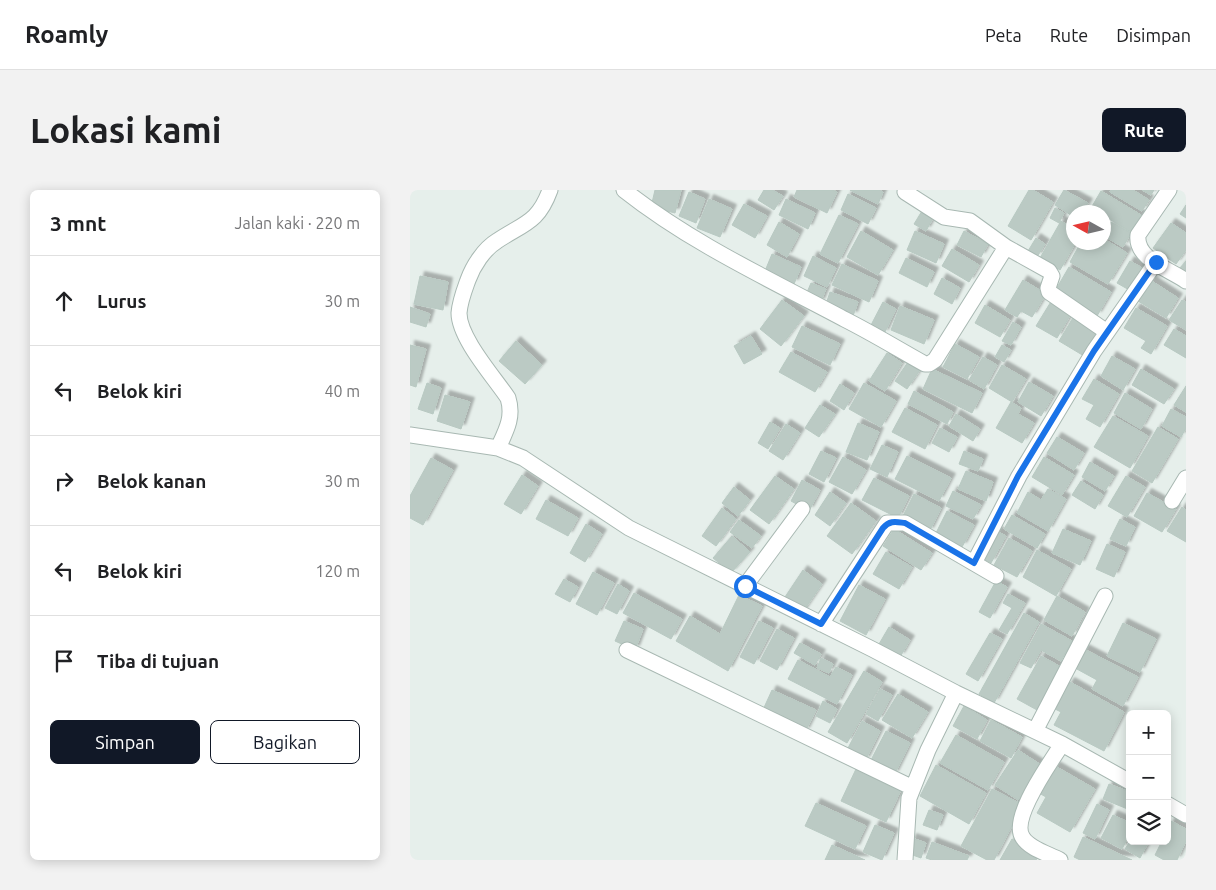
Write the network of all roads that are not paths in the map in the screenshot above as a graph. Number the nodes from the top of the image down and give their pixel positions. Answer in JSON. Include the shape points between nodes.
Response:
{"nodes":[{"id":1,"x":550,"y":190,"type":"edge"},
{"id":2,"x":624,"y":190,"type":"edge"},
{"id":3,"x":1169,"y":190,"type":"edge"},
{"id":4,"x":904,"y":191,"type":"edge"},
{"id":5,"x":1006,"y":247,"type":"junction"},
{"id":6,"x":1156,"y":262,"type":"junction"},
{"id":7,"x":1186,"y":281,"type":"edge"},
{"id":8,"x":1107,"y":332,"type":"junction"},
{"id":9,"x":410,"y":435,"type":"edge"},
{"id":10,"x":498,"y":448,"type":"junction"},
{"id":11,"x":1186,"y":478,"type":"edge"},
{"id":12,"x":1172,"y":500,"type":"dead end"},
{"id":13,"x":802,"y":509,"type":"dead end"},
{"id":14,"x":974,"y":563,"type":"junction"},
{"id":15,"x":996,"y":576,"type":"dead end"},
{"id":16,"x":745,"y":586,"type":"junction"},
{"id":17,"x":1105,"y":596,"type":"dead end"},
{"id":18,"x":821,"y":624,"type":"junction"},
{"id":19,"x":627,"y":650,"type":"dead end"},
{"id":20,"x":956,"y":693,"type":"junction"},
{"id":21,"x":1035,"y":731,"type":"junction"},
{"id":22,"x":1062,"y":744,"type":"junction"},
{"id":23,"x":1126,"y":780,"type":"edge"},
{"id":24,"x":913,"y":788,"type":"junction"},
{"id":25,"x":1171,"y":806,"type":"edge"},
{"id":26,"x":1186,"y":815,"type":"edge"},
{"id":27,"x":905,"y":860,"type":"edge"},
{"id":28,"x":1060,"y":860,"type":"edge"}],
"edges":[{"from":1,"to":10,"type":"street","via":[[544,208],[531,220],[494,242],[472,267],[462,298],[462,328],[508,398],[512,410]]},
{"from":2,"to":5,"type":"street","via":[[747,270],[929,364],[935,360]]},
{"from":3,"to":6,"type":"street","via":[[1138,235],[1139,249]]},
{"from":4,"to":5,"type":"street","via":[[944,217],[970,221]]},
{"from":5,"to":8,"type":"street","via":[[1049,271],[1052,276],[1049,292]]},
{"from":6,"to":7,"type":"street"},
{"from":6,"to":8,"type":"street"},
{"from":8,"to":14,"type":"street","via":[[1018,476]]},
{"from":9,"to":10,"type":"street"},
{"from":10,"to":16,"type":"street","via":[[523,458],[629,528]]},
{"from":11,"to":12,"type":"street"},
{"from":13,"to":16,"type":"street"},
{"from":14,"to":15,"type":"street"},
{"from":14,"to":18,"type":"street","via":[[905,523],[887,523]]},
{"from":16,"to":18,"type":"street"},
{"from":17,"to":21,"type":"street"},
{"from":18,"to":20,"type":"street"},
{"from":19,"to":24,"type":"street"},
{"from":20,"to":21,"type":"street"},
{"from":20,"to":24,"type":"street"},
{"from":21,"to":22,"type":"street"},
{"from":22,"to":23,"type":"street"},
{"from":22,"to":28,"type":"street","via":[[1024,810],[1019,826],[1026,843]]},
{"from":24,"to":27,"type":"street","via":[[908,806]]},
{"from":25,"to":26,"type":"street"}]}
